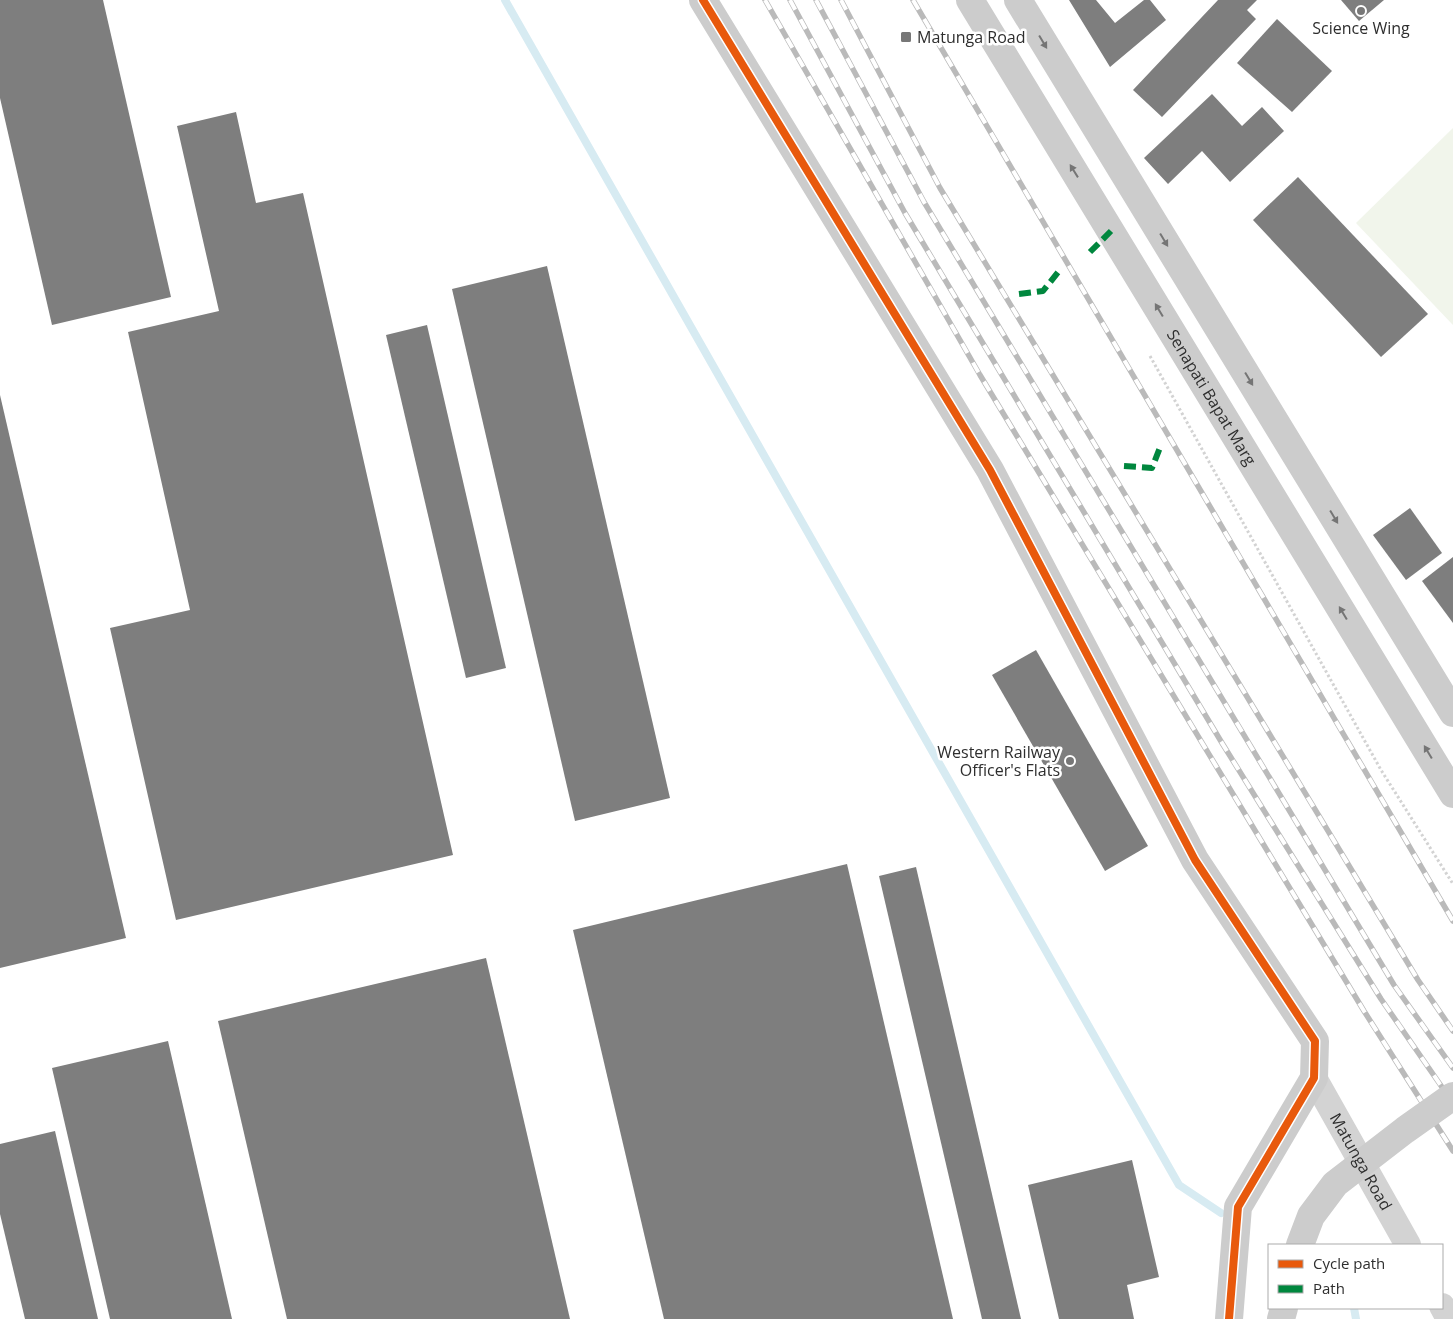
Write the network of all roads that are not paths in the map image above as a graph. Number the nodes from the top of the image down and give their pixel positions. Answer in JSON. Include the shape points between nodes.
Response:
{"nodes":[{"id":1,"x":703,"y":0,"type":"edge"},
{"id":2,"x":970,"y":0,"type":"edge"},
{"id":3,"x":1018,"y":0,"type":"edge"},
{"id":4,"x":1067,"y":81,"type":"junction"},
{"id":5,"x":1033,"y":104,"type":"junction"},
{"id":6,"x":1142,"y":203,"type":"junction"},
{"id":7,"x":1107,"y":224,"type":"junction"},
{"id":8,"x":1211,"y":316,"type":"junction"},
{"id":9,"x":1175,"y":336,"type":"junction"},
{"id":10,"x":1264,"y":404,"type":"junction"},
{"id":11,"x":1230,"y":426,"type":"junction"},
{"id":12,"x":1448,"y":705,"type":"edge"},
{"id":13,"x":1407,"y":718,"type":"junction"},
{"id":14,"x":1453,"y":794,"type":"edge"},
{"id":15,"x":1314,"y":1078,"type":"junction"},
{"id":16,"x":1453,"y":1096,"type":"edge"},
{"id":17,"x":1300,"y":1244,"type":"edge"},
{"id":18,"x":1407,"y":1244,"type":"edge"},
{"id":19,"x":1443,"y":1308,"type":"edge"},
{"id":20,"x":1229,"y":1319,"type":"edge"},
{"id":21,"x":1449,"y":1319,"type":"edge"}],
"edges":[{"from":1,"to":15,"type":"main road","via":[[990,470],[1195,860],[1315,1041]]},
{"from":2,"to":5,"type":"main road","name":"Senapati Bapat Marg"},
{"from":3,"to":4,"type":"main road","one_way":true},
{"from":4,"to":5,"type":"main road"},
{"from":4,"to":6,"type":"main road"},
{"from":7,"to":5,"type":"main road","name":"Senapati Bapat Marg","one_way":true},
{"from":6,"to":7,"type":"main road"},
{"from":6,"to":8,"type":"main road","one_way":true},
{"from":9,"to":7,"type":"main road","name":"Senapati Bapat Marg","one_way":true},
{"from":8,"to":9,"type":"main road"},
{"from":8,"to":10,"type":"main road","one_way":true},
{"from":9,"to":11,"type":"main road","name":"Senapati Bapat Marg"},
{"from":10,"to":11,"type":"main road"},
{"from":10,"to":12,"type":"main road","one_way":true},
{"from":13,"to":11,"type":"main road","name":"Senapati Bapat Marg","one_way":true},
{"from":12,"to":13,"type":"main road"},
{"from":14,"to":13,"type":"main road","name":"Senapati Bapat Marg","one_way":true},
{"from":15,"to":18,"type":"street","name":"Matunga Road"},
{"from":15,"to":20,"type":"main road","via":[[1238,1207]]},
{"from":16,"to":17,"type":"main road","bridge":true,"via":[[1335,1184],[1311,1216]]},
{"from":19,"to":21,"type":"street"}]}
